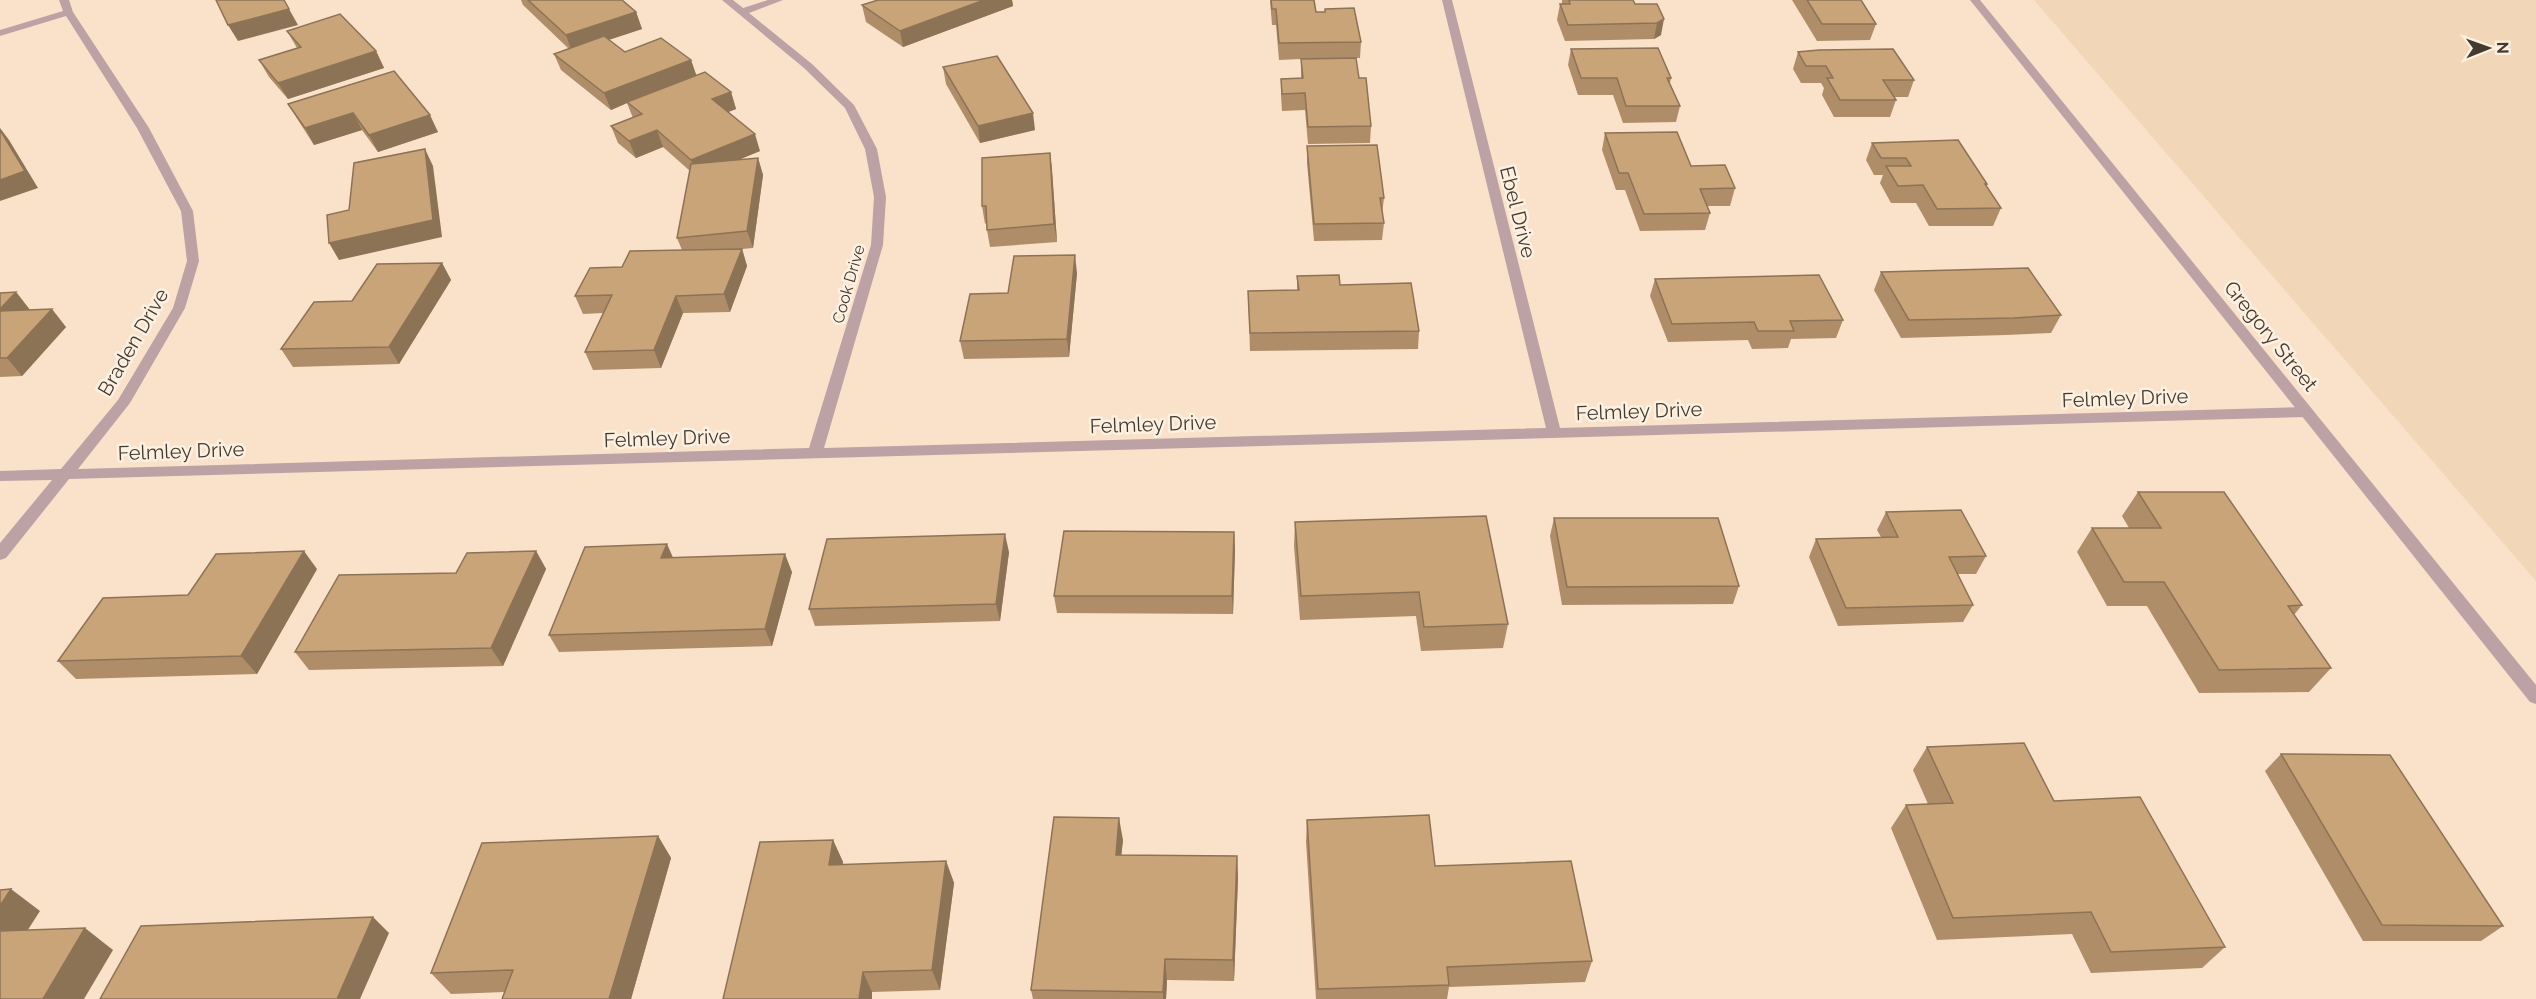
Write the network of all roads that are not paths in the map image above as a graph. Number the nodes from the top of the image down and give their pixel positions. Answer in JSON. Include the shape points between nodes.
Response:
{"nodes":[{"id":1,"x":727,"y":0,"type":"edge"},
{"id":2,"x":778,"y":0,"type":"edge"},
{"id":3,"x":1447,"y":0,"type":"edge"},
{"id":4,"x":1975,"y":0,"type":"edge"},
{"id":5,"x":66,"y":6,"type":"edge"},
{"id":6,"x":742,"y":12,"type":"junction"},
{"id":7,"x":0,"y":33,"type":"edge"},
{"id":8,"x":2307,"y":412,"type":"junction"},
{"id":9,"x":1554,"y":433,"type":"junction"},
{"id":10,"x":815,"y":453,"type":"junction"},
{"id":11,"x":67,"y":474,"type":"junction"},
{"id":12,"x":0,"y":476,"type":"edge"},
{"id":13,"x":0,"y":554,"type":"edge"},
{"id":14,"x":2536,"y":697,"type":"edge"}],
"edges":[{"from":1,"to":6,"type":"street","name":"Cook Drive"},
{"from":2,"to":6,"type":"street"},
{"from":3,"to":9,"type":"street","name":"Ebel Drive"},
{"from":4,"to":8,"type":"street","name":"Gregory Street"},
{"from":5,"to":7,"type":"street"},
{"from":5,"to":11,"type":"street","name":"Braden Drive","via":[[142,128],[187,211],[193,261],[179,308],[128,394]]},
{"from":6,"to":10,"type":"street","name":"Cook Drive","via":[[808,66],[850,107],[871,149],[880,197],[877,245]]},
{"from":8,"to":9,"type":"street","name":"Felmley Drive"},
{"from":8,"to":14,"type":"street","name":"Gregory Street"},
{"from":9,"to":10,"type":"street","name":"Felmley Drive"},
{"from":10,"to":11,"type":"street","name":"Felmley Drive"},
{"from":11,"to":12,"type":"street","name":"Felmley Drive"},
{"from":11,"to":13,"type":"street","name":"Braden Drive"}]}
